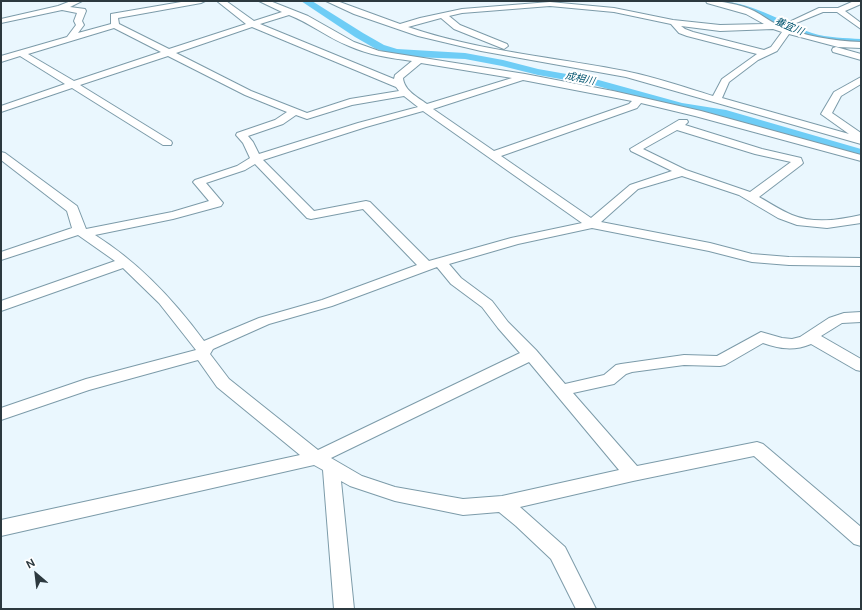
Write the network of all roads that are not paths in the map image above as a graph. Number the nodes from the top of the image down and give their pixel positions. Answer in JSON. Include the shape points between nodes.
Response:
{"nodes":[{"id":1,"x":78,"y":1,"type":"edge"},
{"id":2,"x":201,"y":1,"type":"edge"},
{"id":3,"x":221,"y":1,"type":"edge"},
{"id":4,"x":263,"y":1,"type":"edge"},
{"id":5,"x":330,"y":1,"type":"edge"},
{"id":6,"x":462,"y":1,"type":"edge"},
{"id":7,"x":710,"y":1,"type":"edge"},
{"id":8,"x":732,"y":1,"type":"edge"},
{"id":9,"x":861,"y":1,"type":"edge"},
{"id":10,"x":60,"y":8,"type":"junction"},
{"id":11,"x":838,"y":10,"type":"junction"},
{"id":12,"x":462,"y":11,"type":"junction"},
{"id":13,"x":289,"y":12,"type":"junction"},
{"id":14,"x":442,"y":16,"type":"junction"},
{"id":15,"x":1,"y":21,"type":"edge"},
{"id":16,"x":773,"y":21,"type":"junction"},
{"id":17,"x":673,"y":22,"type":"junction"},
{"id":18,"x":252,"y":24,"type":"junction"},
{"id":19,"x":115,"y":25,"type":"junction"},
{"id":20,"x":399,"y":27,"type":"junction"},
{"id":21,"x":861,"y":27,"type":"edge"},
{"id":22,"x":787,"y":30,"type":"junction"},
{"id":23,"x":70,"y":38,"type":"junction"},
{"id":24,"x":861,"y":38,"type":"edge"},
{"id":25,"x":861,"y":45,"type":"edge"},
{"id":26,"x":504,"y":52,"type":"junction"},
{"id":27,"x":21,"y":53,"type":"junction"},
{"id":28,"x":169,"y":53,"type":"junction"},
{"id":29,"x":764,"y":53,"type":"junction"},
{"id":30,"x":861,"y":57,"type":"edge"},
{"id":31,"x":1,"y":59,"type":"edge"},
{"id":32,"x":419,"y":60,"type":"junction"},
{"id":33,"x":525,"y":77,"type":"junction"},
{"id":34,"x":861,"y":80,"type":"edge"},
{"id":35,"x":73,"y":85,"type":"junction"},
{"id":36,"x":399,"y":85,"type":"junction"},
{"id":37,"x":406,"y":93,"type":"junction"},
{"id":38,"x":639,"y":100,"type":"junction"},
{"id":39,"x":716,"y":100,"type":"junction"},
{"id":40,"x":425,"y":108,"type":"junction"},
{"id":41,"x":1,"y":109,"type":"edge"},
{"id":42,"x":295,"y":112,"type":"junction"},
{"id":43,"x":697,"y":113,"type":"junction"},
{"id":44,"x":676,"y":126,"type":"junction"},
{"id":45,"x":861,"y":138,"type":"edge"},
{"id":46,"x":861,"y":141,"type":"edge"},
{"id":47,"x":167,"y":143,"type":"dead end"},
{"id":48,"x":1,"y":155,"type":"edge"},
{"id":49,"x":492,"y":155,"type":"junction"},
{"id":50,"x":861,"y":158,"type":"edge"},
{"id":51,"x":256,"y":159,"type":"junction"},
{"id":52,"x":682,"y":172,"type":"junction"},
{"id":53,"x":751,"y":197,"type":"junction"},
{"id":54,"x":861,"y":219,"type":"edge"},
{"id":55,"x":592,"y":224,"type":"junction"},
{"id":56,"x":82,"y":231,"type":"junction"},
{"id":57,"x":1,"y":256,"type":"edge"},
{"id":58,"x":861,"y":262,"type":"edge"},
{"id":59,"x":124,"y":263,"type":"junction"},
{"id":60,"x":433,"y":264,"type":"junction"},
{"id":61,"x":1,"y":306,"type":"edge"},
{"id":62,"x":861,"y":317,"type":"edge"},
{"id":63,"x":811,"y":338,"type":"junction"},
{"id":64,"x":203,"y":353,"type":"junction"},
{"id":65,"x":531,"y":354,"type":"junction"},
{"id":66,"x":861,"y":366,"type":"edge"},
{"id":67,"x":562,"y":390,"type":"junction"},
{"id":68,"x":1,"y":414,"type":"edge"},
{"id":69,"x":323,"y":462,"type":"junction"},
{"id":70,"x":633,"y":474,"type":"junction"},
{"id":71,"x":502,"y":504,"type":"junction"},
{"id":72,"x":1,"y":528,"type":"edge"},
{"id":73,"x":861,"y":538,"type":"edge"},
{"id":74,"x":344,"y":609,"type":"edge"},
{"id":75,"x":586,"y":609,"type":"edge"}],
"edges":[{"from":1,"to":10,"type":"street"},
{"from":2,"to":19,"type":"street","via":[[114,16]]},
{"from":3,"to":18,"type":"street"},
{"from":4,"to":13,"type":"street"},
{"from":5,"to":20,"type":"street"},
{"from":6,"to":12,"type":"street"},
{"from":7,"to":16,"type":"street"},
{"from":8,"to":16,"type":"street"},
{"from":9,"to":11,"type":"street"},
{"from":10,"to":15,"type":"street"},
{"from":10,"to":23,"type":"street","via":[[82,11],[78,21],[80,25]]},
{"from":11,"to":21,"type":"street"},
{"from":11,"to":22,"type":"street","via":[[822,10]]},
{"from":12,"to":14,"type":"street"},
{"from":12,"to":17,"type":"street","via":[[550,4],[614,10]]},
{"from":13,"to":18,"type":"street"},
{"from":13,"to":32,"type":"street","via":[[351,44],[377,53]]},
{"from":14,"to":20,"type":"street"},
{"from":14,"to":26,"type":"street","via":[[457,27],[508,48]]},
{"from":16,"to":17,"type":"street","via":[[720,28]]},
{"from":16,"to":22,"type":"street"},
{"from":17,"to":29,"type":"street","via":[[682,31],[690,34]]},
{"from":18,"to":28,"type":"street"},
{"from":18,"to":36,"type":"street"},
{"from":19,"to":23,"type":"street"},
{"from":19,"to":28,"type":"street"},
{"from":20,"to":26,"type":"street"},
{"from":22,"to":24,"type":"street","via":[[802,29],[828,36]]},
{"from":22,"to":25,"type":"street","via":[[814,40]]},
{"from":22,"to":29,"type":"street","via":[[774,48]]},
{"from":22,"to":30,"type":"street"},
{"from":23,"to":27,"type":"street"},
{"from":26,"to":39,"type":"street","via":[[627,74]]},
{"from":27,"to":31,"type":"street"},
{"from":27,"to":35,"type":"street"},
{"from":28,"to":35,"type":"street"},
{"from":28,"to":42,"type":"street","via":[[248,93]]},
{"from":29,"to":39,"type":"street","via":[[725,81]]},
{"from":32,"to":33,"type":"street"},
{"from":32,"to":36,"type":"street","via":[[398,77]]},
{"from":33,"to":38,"type":"street"},
{"from":33,"to":40,"type":"street"},
{"from":34,"to":45,"type":"street","via":[[837,94],[826,114]]},
{"from":35,"to":41,"type":"street"},
{"from":35,"to":47,"type":"street"},
{"from":36,"to":37,"type":"street"},
{"from":37,"to":40,"type":"street"},
{"from":37,"to":42,"type":"street","via":[[350,102],[307,116]]},
{"from":38,"to":43,"type":"street"},
{"from":38,"to":49,"type":"street","via":[[633,106]]},
{"from":39,"to":46,"type":"street"},
{"from":40,"to":49,"type":"street"},
{"from":40,"to":51,"type":"street"},
{"from":42,"to":51,"type":"street","via":[[279,122],[241,135],[248,142]]},
{"from":43,"to":44,"type":"street"},
{"from":43,"to":50,"type":"street"},
{"from":44,"to":52,"type":"street","via":[[635,149]]},
{"from":44,"to":53,"type":"street","via":[[758,152],[797,160]]},
{"from":48,"to":56,"type":"street","via":[[73,209]]},
{"from":49,"to":55,"type":"street"},
{"from":51,"to":56,"type":"street","via":[[241,168],[199,182],[217,203],[173,215]]},
{"from":51,"to":60,"type":"street","via":[[311,215],[366,205]]},
{"from":52,"to":53,"type":"street","via":[[740,190]]},
{"from":52,"to":55,"type":"street","via":[[634,187]]},
{"from":53,"to":54,"type":"street","via":[[800,222],[835,224]]},
{"from":55,"to":58,"type":"street","via":[[710,247],[752,258]]},
{"from":55,"to":60,"type":"street","via":[[515,241]]},
{"from":56,"to":57,"type":"street"},
{"from":56,"to":59,"type":"street"},
{"from":59,"to":61,"type":"street"},
{"from":59,"to":64,"type":"street","via":[[166,302],[184,323]]},
{"from":60,"to":64,"type":"street","via":[[327,303],[264,320],[208,345]]},
{"from":60,"to":65,"type":"street","via":[[487,304]]},
{"from":62,"to":63,"type":"street","via":[[832,322]]},
{"from":63,"to":66,"type":"street"},
{"from":63,"to":67,"type":"street","via":[[785,344],[761,337],[720,361],[684,360],[621,369],[604,382]]},
{"from":64,"to":68,"type":"street","via":[[86,385]]},
{"from":64,"to":69,"type":"street","via":[[222,383]]},
{"from":65,"to":67,"type":"street"},
{"from":65,"to":69,"type":"street"},
{"from":67,"to":70,"type":"street"},
{"from":69,"to":71,"type":"street","via":[[356,481],[395,494],[463,507]]},
{"from":69,"to":72,"type":"street"},
{"from":69,"to":74,"type":"street"},
{"from":70,"to":71,"type":"street"},
{"from":70,"to":73,"type":"street","via":[[757,449]]},
{"from":71,"to":75,"type":"street","via":[[558,553]]}]}
